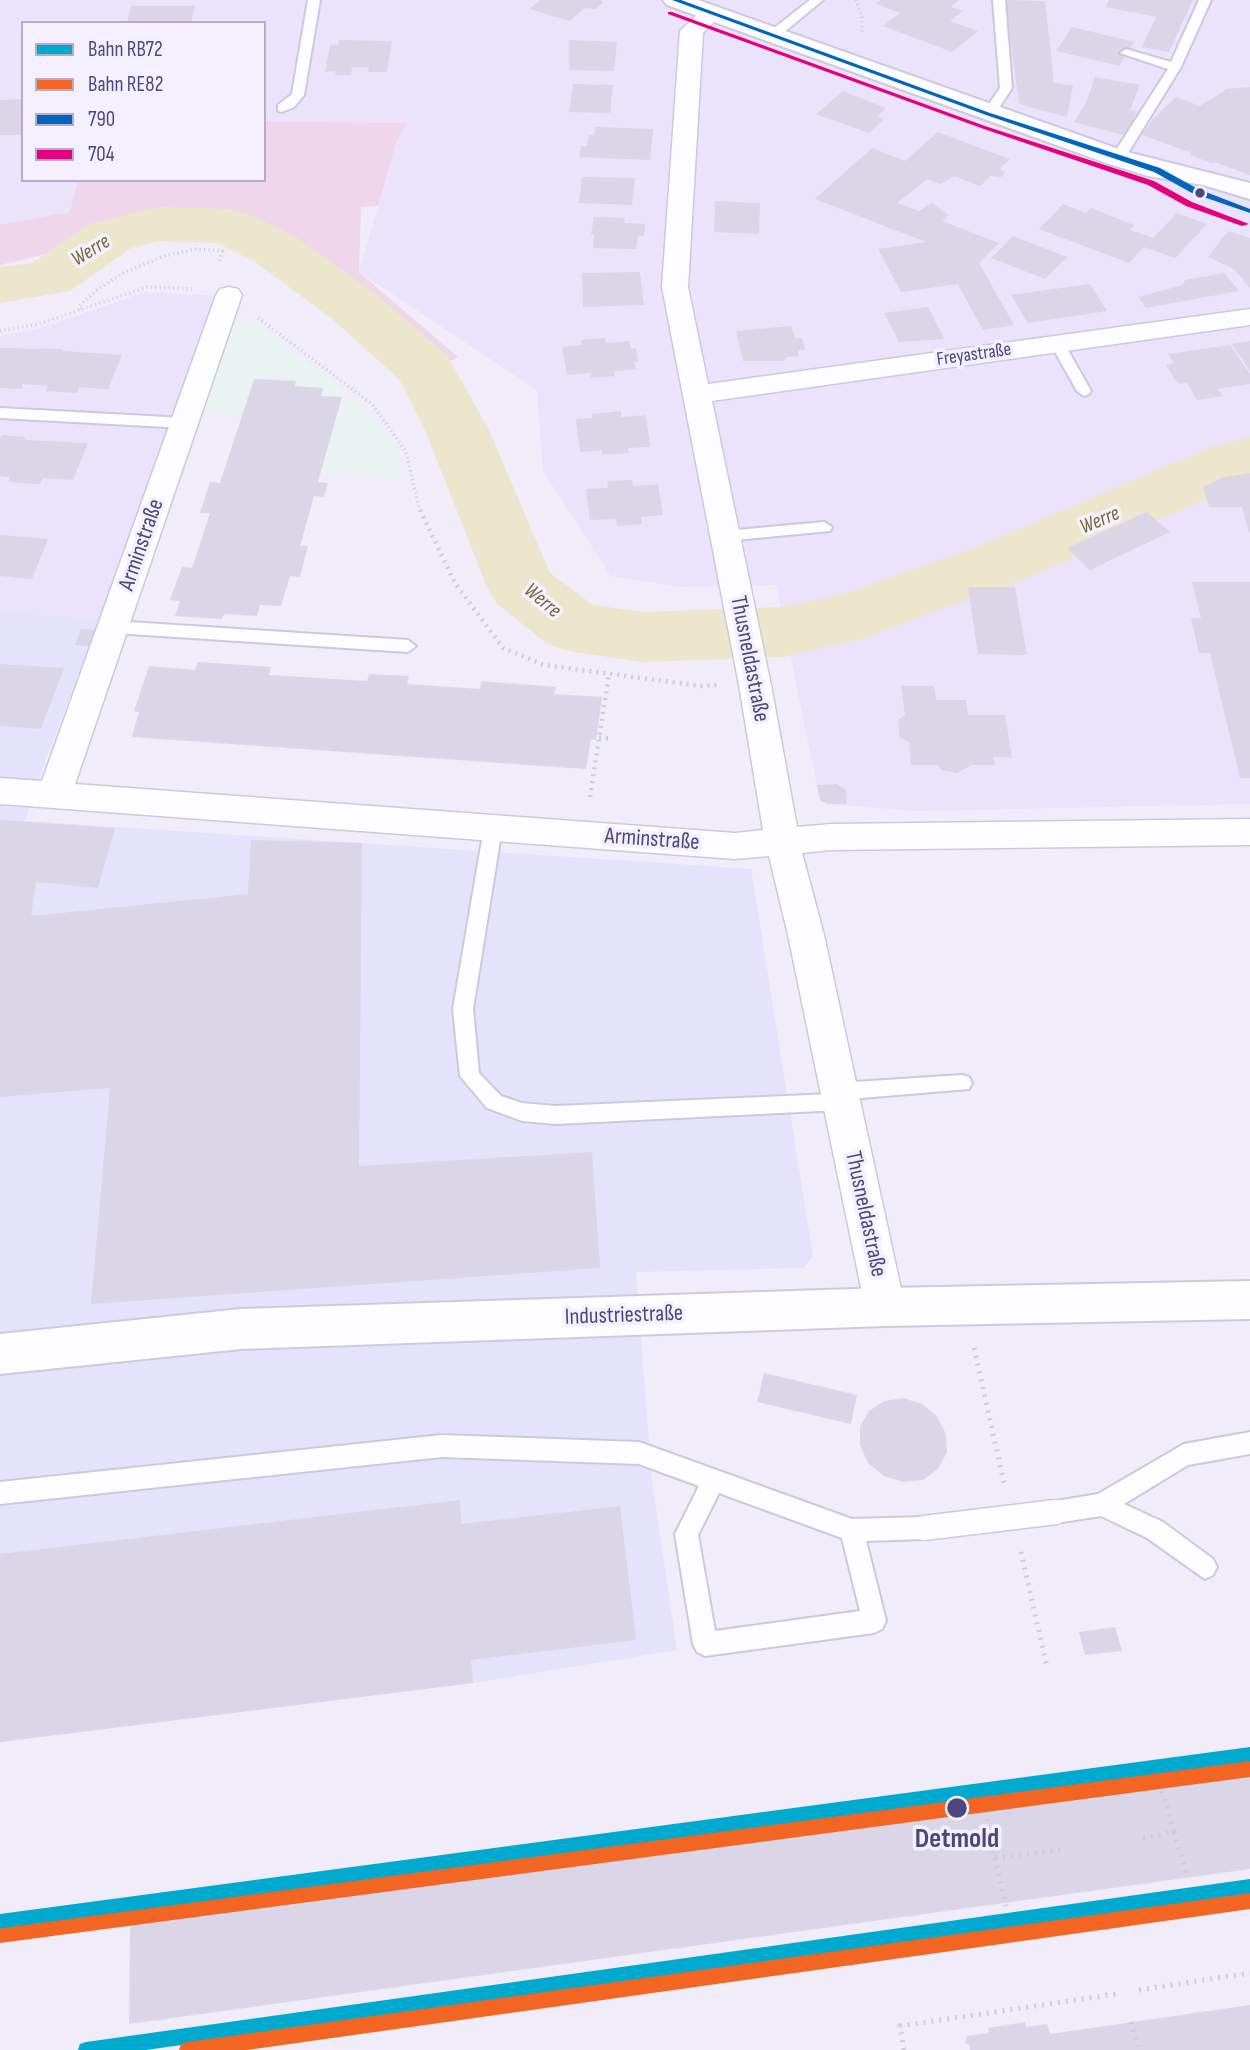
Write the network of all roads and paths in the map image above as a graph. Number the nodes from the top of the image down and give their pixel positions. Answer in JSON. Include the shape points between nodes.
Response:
{"nodes":[{"id":1,"x":314,"y":0,"type":"edge"},
{"id":2,"x":675,"y":0,"type":"edge"},
{"id":3,"x":817,"y":0,"type":"edge"},
{"id":4,"x":856,"y":0,"type":"edge"},
{"id":5,"x":999,"y":0,"type":"edge"},
{"id":6,"x":1205,"y":0,"type":"edge"},
{"id":7,"x":712,"y":13,"type":"junction"},
{"id":8,"x":861,"y":27,"type":"dead end"},
{"id":9,"x":773,"y":35,"type":"junction"},
{"id":10,"x":1126,"y":54,"type":"dead end"},
{"id":11,"x":1175,"y":66,"type":"junction"},
{"id":12,"x":1167,"y":104,"type":"dead end"},
{"id":13,"x":1152,"y":106,"type":"junction"},
{"id":14,"x":282,"y":108,"type":"dead end"},
{"id":15,"x":988,"y":114,"type":"junction"},
{"id":16,"x":1118,"y":158,"type":"junction"},
{"id":17,"x":1157,"y":170,"type":"junction"},
{"id":18,"x":1250,"y":191,"type":"edge"},
{"id":19,"x":1250,"y":211,"type":"edge"},
{"id":20,"x":222,"y":251,"type":"dead end"},
{"id":21,"x":229,"y":295,"type":"junction"},
{"id":22,"x":81,"y":309,"type":"junction"},
{"id":23,"x":1250,"y":317,"type":"edge"},
{"id":24,"x":0,"y":331,"type":"edge"},
{"id":25,"x":1057,"y":343,"type":"junction"},
{"id":26,"x":1084,"y":391,"type":"dead end"},
{"id":27,"x":698,"y":394,"type":"junction"},
{"id":28,"x":0,"y":413,"type":"edge"},
{"id":29,"x":185,"y":424,"type":"junction"},
{"id":30,"x":824,"y":527,"type":"dead end"},
{"id":31,"x":725,"y":536,"type":"junction"},
{"id":32,"x":739,"y":610,"type":"joint"},
{"id":33,"x":114,"y":627,"type":"junction"},
{"id":34,"x":408,"y":646,"type":"dead end"},
{"id":35,"x":752,"y":671,"type":"junction"},
{"id":36,"x":609,"y":674,"type":"junction"},
{"id":37,"x":599,"y":738,"type":"junction"},
{"id":38,"x":608,"y":738,"type":"dead end"},
{"id":39,"x":0,"y":791,"type":"edge"},
{"id":40,"x":54,"y":795,"type":"junction"},
{"id":41,"x":493,"y":828,"type":"junction"},
{"id":42,"x":1250,"y":832,"type":"edge"},
{"id":43,"x":584,"y":835,"type":"junction"},
{"id":44,"x":782,"y":841,"type":"junction"},
{"id":45,"x":962,"y":1083,"type":"dead end"},
{"id":46,"x":840,"y":1096,"type":"junction"},
{"id":47,"x":1250,"y":1300,"type":"edge"},
{"id":48,"x":885,"y":1307,"type":"junction"},
{"id":49,"x":0,"y":1354,"type":"edge"},
{"id":50,"x":1250,"y":1443,"type":"edge"},
{"id":51,"x":714,"y":1480,"type":"junction"},
{"id":52,"x":0,"y":1493,"type":"edge"},
{"id":53,"x":1102,"y":1505,"type":"junction"},
{"id":54,"x":852,"y":1530,"type":"junction"},
{"id":55,"x":1205,"y":1567,"type":"dead end"},
{"id":56,"x":1161,"y":1788,"type":"dead end"},
{"id":57,"x":985,"y":1811,"type":"dead end"},
{"id":58,"x":1174,"y":1832,"type":"junction"},
{"id":59,"x":1143,"y":1838,"type":"dead end"},
{"id":60,"x":1060,"y":1850,"type":"dead end"},
{"id":61,"x":995,"y":1858,"type":"junction"},
{"id":62,"x":1188,"y":1878,"type":"dead end"},
{"id":63,"x":1006,"y":1906,"type":"dead end"},
{"id":64,"x":1250,"y":1973,"type":"edge"},
{"id":65,"x":1139,"y":1990,"type":"dead end"},
{"id":66,"x":1116,"y":1994,"type":"dead end"},
{"id":67,"x":1132,"y":2022,"type":"dead end"},
{"id":68,"x":904,"y":2050,"type":"edge"},
{"id":69,"x":1139,"y":2050,"type":"edge"}],
"edges":[{"from":1,"to":14,"type":"lane","via":[[298,95]]},
{"from":2,"to":7,"type":"street"},
{"from":3,"to":9,"type":"lane"},
{"from":4,"to":8,"type":"path"},
{"from":5,"to":15,"type":"lane","via":[[1006,88]]},
{"from":6,"to":11,"type":"lane"},
{"from":7,"to":9,"type":"street"},
{"from":7,"to":27,"type":"street","name":"Thusneldastraße","via":[[692,31],[675,287]]},
{"from":9,"to":15,"type":"street"},
{"from":10,"to":11,"type":"lane"},
{"from":11,"to":13,"type":"lane"},
{"from":12,"to":13,"type":"lane"},
{"from":13,"to":16,"type":"lane"},
{"from":15,"to":16,"type":"street"},
{"from":16,"to":17,"type":"street"},
{"from":17,"to":18,"type":"street"},
{"from":17,"to":19,"type":"street","via":[[1195,191]]},
{"from":20,"to":22,"type":"path","via":[[164,256],[121,274],[97,290]]},
{"from":21,"to":22,"type":"path","via":[[215,290],[147,287]]},
{"from":21,"to":29,"type":"street","name":"Arminstraße"},
{"from":21,"to":36,"type":"path","via":[[372,404],[406,452],[417,505],[455,583],[503,648],[544,665]]},
{"from":22,"to":24,"type":"path"},
{"from":23,"to":25,"type":"street","name":"Freyastraße"},
{"from":25,"to":26,"type":"lane"},
{"from":25,"to":27,"type":"street","name":"Freyastraße"},
{"from":27,"to":31,"type":"street","name":"Thusneldastraße"},
{"from":28,"to":29,"type":"lane"},
{"from":29,"to":33,"type":"street","name":"Arminstraße"},
{"from":30,"to":31,"type":"lane"},
{"from":31,"to":32,"type":"street","name":"Thusneldastraße"},
{"from":32,"to":35,"type":"street","name":"Thusneldastraße"},
{"from":33,"to":34,"type":"lane"},
{"from":33,"to":40,"type":"street","name":"Arminstraße"},
{"from":35,"to":36,"type":"path","via":[[701,686]]},
{"from":35,"to":44,"type":"street","name":"Thusneldastraße"},
{"from":36,"to":37,"type":"path"},
{"from":37,"to":38,"type":"path"},
{"from":37,"to":43,"type":"path"},
{"from":39,"to":40,"type":"street","name":"Arminstraße"},
{"from":40,"to":41,"type":"street","name":"Arminstraße"},
{"from":41,"to":43,"type":"street","name":"Arminstraße"},
{"from":41,"to":46,"type":"lane","via":[[463,1009],[470,1076],[494,1102],[522,1112],[556,1115]]},
{"from":42,"to":44,"type":"street","name":"Arminstraße"},
{"from":43,"to":44,"type":"street","name":"Arminstraße","via":[[735,846]]},
{"from":44,"to":46,"type":"street","name":"Thusneldastraße"},
{"from":45,"to":46,"type":"lane"},
{"from":46,"to":48,"type":"street","name":"Thusneldastraße"},
{"from":47,"to":48,"type":"street","name":"Industriestraße"},
{"from":48,"to":49,"type":"street","name":"Industriestraße","via":[[241,1329]]},
{"from":50,"to":53,"type":"lane","via":[[1184,1455]]},
{"from":51,"to":52,"type":"lane","via":[[639,1453],[442,1446]]},
{"from":51,"to":54,"type":"lane"},
{"from":51,"to":54,"type":"lane","via":[[686,1534],[705,1644],[874,1621]]},
{"from":53,"to":54,"type":"lane","bridge":true,"via":[[924,1528]]},
{"from":53,"to":55,"type":"lane","via":[[1155,1530]]},
{"from":56,"to":58,"type":"path"},
{"from":57,"to":61,"type":"path"},
{"from":58,"to":59,"type":"path"},
{"from":58,"to":62,"type":"path"},
{"from":60,"to":61,"type":"path"},
{"from":61,"to":63,"type":"path"},
{"from":64,"to":65,"type":"path"},
{"from":66,"to":68,"type":"path","via":[[900,2026]]},
{"from":67,"to":69,"type":"path"}]}
